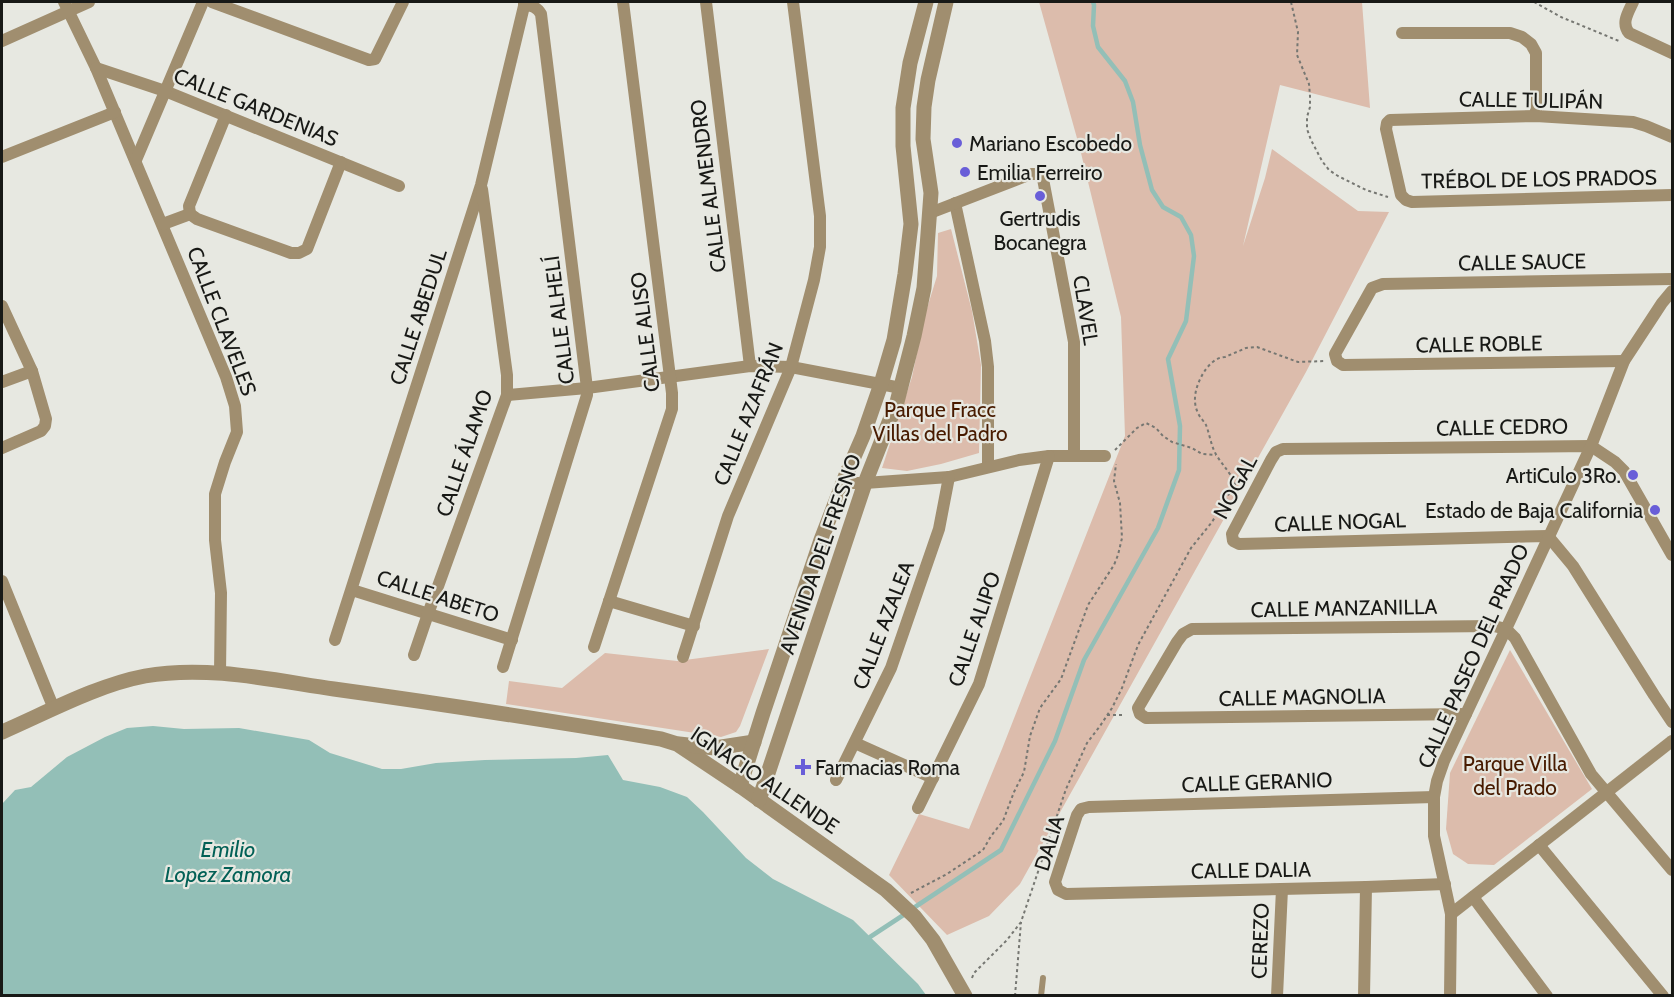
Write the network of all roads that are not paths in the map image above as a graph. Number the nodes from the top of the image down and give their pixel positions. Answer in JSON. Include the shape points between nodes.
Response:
{"nodes":[{"id":1,"x":89,"y":2,"type":"edge"},
{"id":2,"x":203,"y":2,"type":"edge"},
{"id":3,"x":212,"y":2,"type":"edge"},
{"id":4,"x":403,"y":2,"type":"edge"},
{"id":5,"x":623,"y":2,"type":"edge"},
{"id":6,"x":706,"y":2,"type":"edge"},
{"id":7,"x":793,"y":2,"type":"edge"},
{"id":8,"x":926,"y":2,"type":"edge"},
{"id":9,"x":946,"y":2,"type":"edge"},
{"id":10,"x":1633,"y":2,"type":"edge"},
{"id":11,"x":524,"y":3,"type":"edge"},
{"id":12,"x":66,"y":7,"type":"edge"},
{"id":13,"x":1402,"y":33,"type":"dead end"},
{"id":14,"x":2,"y":41,"type":"edge"},
{"id":15,"x":1672,"y":53,"type":"edge"},
{"id":16,"x":96,"y":68,"type":"junction"},
{"id":17,"x":165,"y":91,"type":"junction"},
{"id":18,"x":115,"y":112,"type":"junction"},
{"id":19,"x":226,"y":115,"type":"junction"},
{"id":20,"x":1536,"y":117,"type":"junction"},
{"id":21,"x":1672,"y":137,"type":"edge"},
{"id":22,"x":2,"y":157,"type":"edge"},
{"id":23,"x":136,"y":160,"type":"junction"},
{"id":24,"x":341,"y":162,"type":"junction"},
{"id":25,"x":481,"y":185,"type":"junction"},
{"id":26,"x":399,"y":186,"type":"dead end"},
{"id":27,"x":1672,"y":195,"type":"edge"},
{"id":28,"x":1404,"y":198,"type":"joint"},
{"id":29,"x":956,"y":203,"type":"junction"},
{"id":30,"x":930,"y":213,"type":"junction"},
{"id":31,"x":190,"y":214,"type":"junction"},
{"id":32,"x":163,"y":224,"type":"junction"},
{"id":33,"x":1672,"y":279,"type":"edge"},
{"id":34,"x":1672,"y":291,"type":"edge"},
{"id":35,"x":2,"y":306,"type":"edge"},
{"id":36,"x":1337,"y":361,"type":"joint"},
{"id":37,"x":1624,"y":361,"type":"junction"},
{"id":38,"x":750,"y":366,"type":"junction"},
{"id":39,"x":791,"y":367,"type":"junction"},
{"id":40,"x":32,"y":371,"type":"junction"},
{"id":41,"x":670,"y":377,"type":"junction"},
{"id":42,"x":2,"y":382,"type":"edge"},
{"id":43,"x":881,"y":384,"type":"junction"},
{"id":44,"x":587,"y":388,"type":"junction"},
{"id":45,"x":901,"y":388,"type":"junction"},
{"id":46,"x":507,"y":394,"type":"junction"},
{"id":47,"x":1591,"y":446,"type":"junction"},
{"id":48,"x":2,"y":448,"type":"edge"},
{"id":49,"x":1276,"y":452,"type":"joint"},
{"id":50,"x":1049,"y":456,"type":"junction"},
{"id":51,"x":1074,"y":456,"type":"junction"},
{"id":52,"x":1105,"y":456,"type":"road end"},
{"id":53,"x":988,"y":467,"type":"junction"},
{"id":54,"x":949,"y":477,"type":"junction"},
{"id":55,"x":843,"y":483,"type":"junction"},
{"id":56,"x":865,"y":483,"type":"junction"},
{"id":57,"x":1548,"y":536,"type":"junction"},
{"id":58,"x":1233,"y":541,"type":"joint"},
{"id":59,"x":1672,"y":555,"type":"edge"},
{"id":60,"x":2,"y":581,"type":"edge"},
{"id":61,"x":352,"y":590,"type":"junction"},
{"id":62,"x":609,"y":601,"type":"junction"},
{"id":63,"x":428,"y":614,"type":"junction"},
{"id":64,"x":694,"y":626,"type":"junction"},
{"id":65,"x":1506,"y":629,"type":"junction"},
{"id":66,"x":335,"y":640,"type":"dead end"},
{"id":67,"x":512,"y":640,"type":"junction"},
{"id":68,"x":594,"y":647,"type":"dead end"},
{"id":69,"x":414,"y":655,"type":"dead end"},
{"id":70,"x":683,"y":657,"type":"dead end"},
{"id":71,"x":503,"y":667,"type":"dead end"},
{"id":72,"x":220,"y":673,"type":"junction"},
{"id":73,"x":54,"y":709,"type":"junction"},
{"id":74,"x":1140,"y":714,"type":"joint"},
{"id":75,"x":1466,"y":714,"type":"junction"},
{"id":76,"x":1672,"y":722,"type":"edge"},
{"id":77,"x":2,"y":732,"type":"edge"},
{"id":78,"x":1672,"y":741,"type":"edge"},
{"id":79,"x":754,"y":742,"type":"junction"},
{"id":80,"x":855,"y":743,"type":"junction"},
{"id":81,"x":677,"y":744,"type":"junction"},
{"id":82,"x":933,"y":778,"type":"junction"},
{"id":83,"x":836,"y":780,"type":"dead end"},
{"id":84,"x":740,"y":786,"type":"junction"},
{"id":85,"x":1607,"y":792,"type":"junction"},
{"id":86,"x":1434,"y":797,"type":"junction"},
{"id":87,"x":759,"y":800,"type":"junction"},
{"id":88,"x":918,"y":808,"type":"dead end"},
{"id":89,"x":1081,"y":809,"type":"joint"},
{"id":90,"x":1539,"y":845,"type":"junction"},
{"id":91,"x":1672,"y":870,"type":"edge"},
{"id":92,"x":1445,"y":884,"type":"junction"},
{"id":93,"x":1366,"y":887,"type":"junction"},
{"id":94,"x":1282,"y":889,"type":"junction"},
{"id":95,"x":1058,"y":890,"type":"joint"},
{"id":96,"x":1473,"y":897,"type":"junction"},
{"id":97,"x":1451,"y":914,"type":"junction"},
{"id":98,"x":1043,"y":978,"type":"dead end"},
{"id":99,"x":968,"y":990,"type":"edge"},
{"id":100,"x":1546,"y":995,"type":"edge"},
{"id":101,"x":1041,"y":996,"type":"edge"},
{"id":102,"x":1277,"y":996,"type":"edge"},
{"id":103,"x":1364,"y":996,"type":"edge"},
{"id":104,"x":1450,"y":996,"type":"edge"},
{"id":105,"x":1663,"y":996,"type":"edge"}],
"edges":[{"from":1,"to":12,"type":"street"},
{"from":2,"to":17,"type":"street"},
{"from":3,"to":4,"type":"street","via":[[369,60],[375,59]]},
{"from":5,"to":41,"type":"street","name":"CALLE ALISO"},
{"from":6,"to":38,"type":"street","name":"CALLE ALMENDRO"},
{"from":7,"to":39,"type":"street","name":"CALLE AZAFRÁN","via":[[820,216],[820,247]]},
{"from":8,"to":43,"type":"street","via":[[903,108],[910,245],[894,340]]},
{"from":9,"to":30,"type":"street","name":"AVENIDA DEL FRESNO","via":[[924,107]]},
{"from":10,"to":15,"type":"street","via":[[1624,28]]},
{"from":11,"to":25,"type":"street","name":"CALLE ABEDUL"},
{"from":11,"to":44,"type":"street","name":"CALLE ALHELÍ","via":[[541,14]]},
{"from":12,"to":14,"type":"street"},
{"from":12,"to":16,"type":"street","name":"CALLE CLAVELES"},
{"from":13,"to":20,"type":"street","via":[[1510,33],[1522,37],[1536,53]]},
{"from":16,"to":17,"type":"street","name":"CALLE GARDENIAS"},
{"from":16,"to":18,"type":"street","name":"CALLE CLAVELES"},
{"from":17,"to":19,"type":"street","name":"CALLE GARDENIAS"},
{"from":17,"to":23,"type":"street"},
{"from":18,"to":22,"type":"street"},
{"from":18,"to":23,"type":"street","name":"CALLE CLAVELES"},
{"from":19,"to":24,"type":"street","name":"CALLE GARDENIAS"},
{"from":19,"to":31,"type":"street","via":[[189,207]]},
{"from":20,"to":21,"type":"street","name":"CALLE TULIPÁN","via":[[1633,122]]},
{"from":20,"to":28,"type":"street","name":"CALLE TULIPÁN","via":[[1390,120],[1386,129]]},
{"from":23,"to":32,"type":"street","name":"CALLE CLAVELES"},
{"from":24,"to":26,"type":"street","name":"CALLE GARDENIAS"},
{"from":24,"to":31,"type":"street","via":[[307,249],[299,253],[291,254]]},
{"from":25,"to":46,"type":"street","name":"CALLE ÁLAMO"},
{"from":25,"to":61,"type":"street","name":"CALLE ABEDUL"},
{"from":27,"to":28,"type":"street","name":"TRÉBOL DE LOS PRADOS","via":[[1412,202]]},
{"from":29,"to":30,"type":"street"},
{"from":29,"to":51,"type":"street","name":"CLAVEL","via":[[1031,174],[1043,179],[1074,342]]},
{"from":29,"to":53,"type":"street","via":[[985,341]]},
{"from":30,"to":45,"type":"street","name":"AVENIDA DEL FRESNO","via":[[924,288]]},
{"from":31,"to":32,"type":"street"},
{"from":32,"to":72,"type":"street","name":"CALLE CLAVELES","via":[[235,406],[237,432],[215,494],[221,593]]},
{"from":33,"to":36,"type":"street","name":"CALLE SAUCE","via":[[1383,284],[1372,288],[1335,354]]},
{"from":34,"to":37,"type":"street","name":"CALLE PASEO DEL PRADO"},
{"from":35,"to":40,"type":"street"},
{"from":36,"to":37,"type":"street","name":"CALLE ROBLE","via":[[1343,365]]},
{"from":37,"to":47,"type":"street","name":"CALLE PASEO DEL PRADO"},
{"from":38,"to":39,"type":"street"},
{"from":38,"to":41,"type":"street"},
{"from":39,"to":43,"type":"street"},
{"from":39,"to":64,"type":"street","name":"CALLE AZAFRÁN","via":[[728,516]]},
{"from":40,"to":42,"type":"street"},
{"from":40,"to":48,"type":"street","via":[[45,426]]},
{"from":41,"to":44,"type":"street"},
{"from":41,"to":62,"type":"street","name":"CALLE ALISO","via":[[672,410]]},
{"from":43,"to":45,"type":"street"},
{"from":43,"to":55,"type":"street"},
{"from":44,"to":46,"type":"street"},
{"from":44,"to":67,"type":"street","name":"CALLE ALHELÍ"},
{"from":45,"to":56,"type":"street","name":"AVENIDA DEL FRESNO"},
{"from":46,"to":63,"type":"street","name":"CALLE ÁLAMO"},
{"from":47,"to":49,"type":"street","name":"CALLE CEDRO"},
{"from":47,"to":57,"type":"street","name":"CALLE PASEO DEL PRADO"},
{"from":47,"to":59,"type":"street","name":"CALLE CEDRO","via":[[1624,471]]},
{"from":49,"to":58,"type":"street","name":"NOGAL","via":[[1232,534]]},
{"from":50,"to":51,"type":"street"},
{"from":50,"to":53,"type":"street"},
{"from":50,"to":82,"type":"street","name":"CALLE ALIPO","via":[[979,684]]},
{"from":51,"to":52,"type":"street"},
{"from":53,"to":54,"type":"street"},
{"from":54,"to":56,"type":"street"},
{"from":54,"to":80,"type":"street","name":"CALLE AZALEA","via":[[939,529],[891,668]]},
{"from":55,"to":56,"type":"street"},
{"from":55,"to":79,"type":"street"},
{"from":56,"to":87,"type":"street","name":"AVENIDA DEL FRESNO"},
{"from":57,"to":58,"type":"street","name":"CALLE NOGAL","via":[[1239,544]]},
{"from":57,"to":65,"type":"street","name":"CALLE PASEO DEL PRADO"},
{"from":57,"to":76,"type":"street","via":[[1573,566]]},
{"from":60,"to":73,"type":"street"},
{"from":61,"to":63,"type":"street","name":"CALLE ABETO"},
{"from":61,"to":66,"type":"street","name":"CALLE ABEDUL"},
{"from":62,"to":64,"type":"street"},
{"from":62,"to":68,"type":"street","name":"CALLE ALISO"},
{"from":63,"to":67,"type":"street","name":"CALLE ABETO"},
{"from":63,"to":69,"type":"street","name":"CALLE ÁLAMO"},
{"from":64,"to":70,"type":"street","name":"CALLE AZAFRÁN"},
{"from":65,"to":74,"type":"street","name":"CALLE MANZANILLA","via":[[1192,629],[1177,642],[1138,708]]},
{"from":65,"to":75,"type":"street","name":"CALLE PASEO DEL PRADO"},
{"from":65,"to":85,"type":"street","via":[[1515,638],[1592,774]]},
{"from":67,"to":71,"type":"street","name":"CALLE ALHELÍ"},
{"from":72,"to":73,"type":"street","name":"IGNACIO ALLENDE","via":[[145,676],[118,682]]},
{"from":72,"to":81,"type":"street","name":"IGNACIO ALLENDE"},
{"from":73,"to":77,"type":"street","name":"IGNACIO ALLENDE"},
{"from":74,"to":75,"type":"street","name":"CALLE MAGNOLIA","via":[[1146,718]]},
{"from":75,"to":86,"type":"street","name":"CALLE PASEO DEL PRADO","via":[[1444,761]]},
{"from":78,"to":85,"type":"street"},
{"from":79,"to":81,"type":"street","via":[[715,748]]},
{"from":79,"to":84,"type":"street"},
{"from":80,"to":82,"type":"street"},
{"from":80,"to":83,"type":"street","name":"CALLE AZALEA"},
{"from":81,"to":84,"type":"street","name":"IGNACIO ALLENDE"},
{"from":82,"to":88,"type":"street","name":"CALLE ALIPO"},
{"from":84,"to":87,"type":"street","name":"IGNACIO ALLENDE"},
{"from":85,"to":90,"type":"street"},
{"from":85,"to":91,"type":"street"},
{"from":86,"to":89,"type":"street","name":"CALLE GERANIO"},
{"from":86,"to":92,"type":"street","name":"CALLE PASEO DEL PRADO","via":[[1434,836]]},
{"from":87,"to":99,"type":"street","name":"IGNACIO ALLENDE","via":[[886,890],[915,917]]},
{"from":89,"to":95,"type":"street","name":"DALIA","via":[[1055,882]]},
{"from":90,"to":96,"type":"street"},
{"from":90,"to":105,"type":"street"},
{"from":92,"to":93,"type":"street","name":"CALLE DALIA"},
{"from":92,"to":97,"type":"street","name":"CALLE PASEO DEL PRADO"},
{"from":93,"to":94,"type":"street","name":"CALLE DALIA"},
{"from":93,"to":103,"type":"street"},
{"from":94,"to":95,"type":"street","name":"CALLE DALIA","via":[[1066,894]]},
{"from":94,"to":102,"type":"street","name":"CEREZO"},
{"from":96,"to":97,"type":"street"},
{"from":96,"to":100,"type":"street"},
{"from":97,"to":104,"type":"street","name":"CALLE PASEO DEL PRADO"},
{"from":98,"to":101,"type":"lane"}]}
